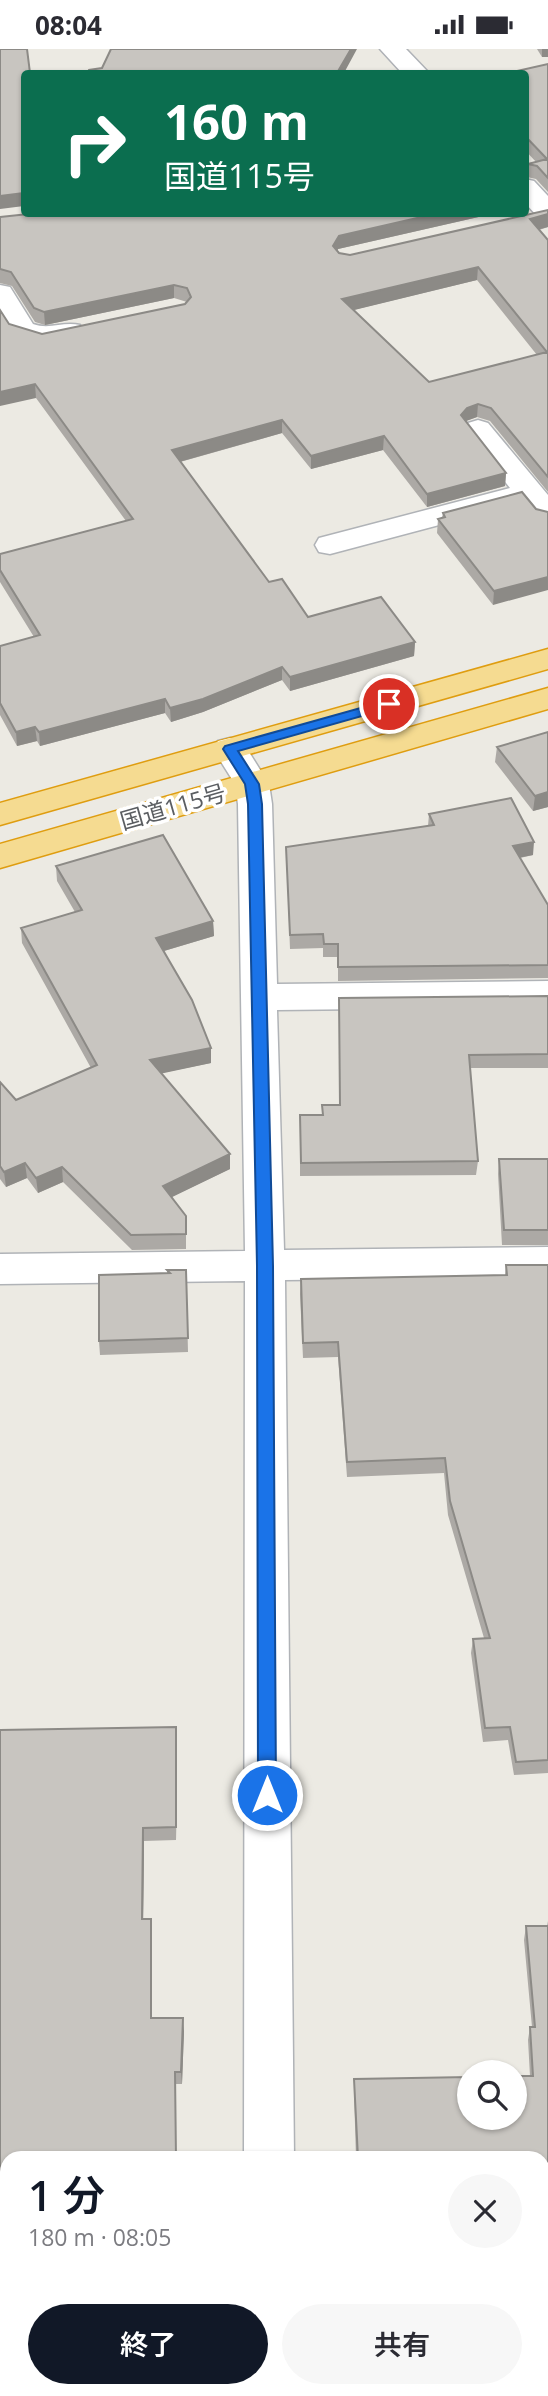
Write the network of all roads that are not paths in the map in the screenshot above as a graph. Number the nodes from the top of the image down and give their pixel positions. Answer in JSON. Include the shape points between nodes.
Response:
{"nodes":[{"id":1,"x":392,"y":49,"type":"edge"},
{"id":2,"x":413,"y":70,"type":"edge"},
{"id":3,"x":529,"y":192,"type":"edge"},
{"id":4,"x":548,"y":213,"type":"edge"},
{"id":5,"x":522,"y":219,"type":"edge"},
{"id":6,"x":0,"y":293,"type":"edge"},
{"id":7,"x":96,"y":325,"type":"edge"},
{"id":8,"x":478,"y":429,"type":"dead end"},
{"id":9,"x":539,"y":503,"type":"edge"},
{"id":10,"x":330,"y":545,"type":"dead end"},
{"id":11,"x":548,"y":659,"type":"edge"},
{"id":12,"x":548,"y":698,"type":"edge"},
{"id":13,"x":230,"y":749,"type":"junction"},
{"id":14,"x":252,"y":784,"type":"junction"},
{"id":15,"x":0,"y":814,"type":"edge"},
{"id":16,"x":0,"y":856,"type":"edge"},
{"id":17,"x":548,"y":994,"type":"edge"},
{"id":18,"x":259,"y":997,"type":"junction"},
{"id":19,"x":548,"y":1262,"type":"edge"},
{"id":20,"x":265,"y":1266,"type":"junction"},
{"id":21,"x":0,"y":1269,"type":"edge"},
{"id":22,"x":269,"y":2151,"type":"edge"}],
"edges":[{"from":1,"to":2,"type":"street"},
{"from":3,"to":4,"type":"street"},
{"from":4,"to":5,"type":"street"},
{"from":6,"to":7,"type":"street","via":[[22,330],[44,337]]},
{"from":8,"to":9,"type":"street"},
{"from":9,"to":10,"type":"street"},
{"from":11,"to":13,"type":"highway","name":"国道115号"},
{"from":12,"to":14,"type":"highway","name":"国道115号"},
{"from":13,"to":14,"type":"street"},
{"from":13,"to":15,"type":"highway","name":"国道115号"},
{"from":14,"to":16,"type":"highway","name":"国道115号"},
{"from":14,"to":18,"type":"street"},
{"from":17,"to":18,"type":"street"},
{"from":18,"to":20,"type":"street"},
{"from":19,"to":20,"type":"street"},
{"from":20,"to":21,"type":"street"},
{"from":20,"to":22,"type":"street"}]}
